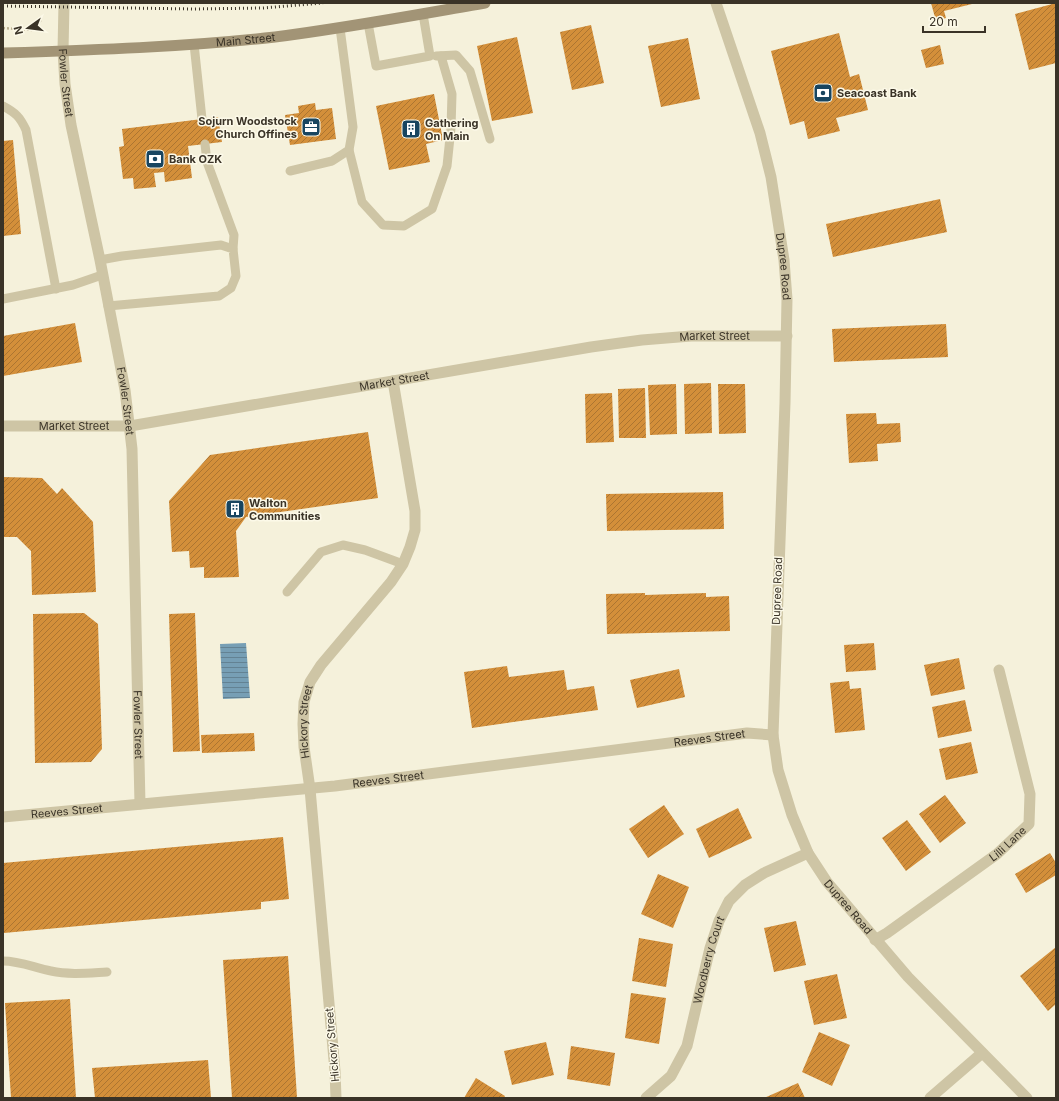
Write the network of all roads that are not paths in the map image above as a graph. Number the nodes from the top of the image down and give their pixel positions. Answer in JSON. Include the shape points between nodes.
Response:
{"nodes":[{"id":1,"x":64,"y":3,"type":"edge"},
{"id":2,"x":485,"y":3,"type":"edge"},
{"id":3,"x":716,"y":3,"type":"edge"},
{"id":4,"x":423,"y":14,"type":"junction"},
{"id":5,"x":368,"y":23,"type":"junction"},
{"id":6,"x":340,"y":28,"type":"junction"},
{"id":7,"x":194,"y":44,"type":"junction"},
{"id":8,"x":63,"y":51,"type":"junction"},
{"id":9,"x":3,"y":53,"type":"edge"},
{"id":10,"x":430,"y":56,"type":"junction"},
{"id":11,"x":441,"y":56,"type":"junction"},
{"id":12,"x":3,"y":106,"type":"edge"},
{"id":13,"x":202,"y":119,"type":"dead end"},
{"id":14,"x":490,"y":139,"type":"dead end"},
{"id":15,"x":204,"y":144,"type":"dead end"},
{"id":16,"x":349,"y":150,"type":"junction"},
{"id":17,"x":290,"y":171,"type":"dead end"},
{"id":18,"x":233,"y":249,"type":"junction"},
{"id":19,"x":100,"y":260,"type":"junction"},
{"id":20,"x":102,"y":275,"type":"junction"},
{"id":21,"x":56,"y":289,"type":"junction"},
{"id":22,"x":3,"y":299,"type":"edge"},
{"id":23,"x":108,"y":306,"type":"junction"},
{"id":24,"x":786,"y":336,"type":"junction"},
{"id":25,"x":393,"y":381,"type":"junction"},
{"id":26,"x":3,"y":426,"type":"edge"},
{"id":27,"x":130,"y":426,"type":"junction"},
{"id":28,"x":403,"y":564,"type":"junction"},
{"id":29,"x":287,"y":592,"type":"dead end"},
{"id":30,"x":999,"y":670,"type":"dead end"},
{"id":31,"x":773,"y":735,"type":"junction"},
{"id":32,"x":310,"y":789,"type":"junction"},
{"id":33,"x":140,"y":804,"type":"junction"},
{"id":34,"x":3,"y":817,"type":"edge"},
{"id":35,"x":808,"y":853,"type":"junction"},
{"id":36,"x":875,"y":940,"type":"junction"},
{"id":37,"x":3,"y":961,"type":"edge"},
{"id":38,"x":107,"y":972,"type":"dead end"},
{"id":39,"x":982,"y":1053,"type":"junction"},
{"id":40,"x":336,"y":1098,"type":"edge"},
{"id":41,"x":646,"y":1098,"type":"edge"},
{"id":42,"x":930,"y":1098,"type":"edge"},
{"id":43,"x":1027,"y":1098,"type":"edge"}],
"edges":[{"from":1,"to":8,"type":"street","name":"Fowler Street"},
{"from":2,"to":4,"type":"main road","name":"Main Street"},
{"from":3,"to":24,"type":"street","name":"Dupree Road","via":[[757,126],[771,177],[784,260]]},
{"from":4,"to":5,"type":"main road","name":"Main Street"},
{"from":4,"to":10,"type":"lane"},
{"from":5,"to":6,"type":"main road","name":"Main Street"},
{"from":5,"to":10,"type":"lane","via":[[376,66]]},
{"from":6,"to":7,"type":"main road","name":"Main Street"},
{"from":6,"to":16,"type":"lane","via":[[353,127]]},
{"from":7,"to":8,"type":"main road","name":"Main Street"},
{"from":7,"to":13,"type":"lane"},
{"from":8,"to":9,"type":"main road","name":"Main Street"},
{"from":8,"to":19,"type":"street","name":"Fowler Street","via":[[71,125]]},
{"from":10,"to":11,"type":"lane"},
{"from":11,"to":14,"type":"lane","via":[[456,55],[470,71]]},
{"from":11,"to":16,"type":"lane","via":[[452,94],[451,128],[447,166],[432,209],[404,226],[383,225],[362,202]]},
{"from":12,"to":21,"type":"lane","via":[[21,118],[26,130]]},
{"from":15,"to":18,"type":"lane","via":[[207,162],[234,235]]},
{"from":16,"to":17,"type":"lane","via":[[332,161]]},
{"from":18,"to":19,"type":"lane","via":[[221,245]]},
{"from":18,"to":23,"type":"lane","via":[[236,276],[231,288],[219,296]]},
{"from":19,"to":20,"type":"street","name":"Fowler Street"},
{"from":20,"to":21,"type":"lane"},
{"from":20,"to":23,"type":"street","name":"Fowler Street"},
{"from":21,"to":22,"type":"lane"},
{"from":23,"to":27,"type":"street","name":"Fowler Street"},
{"from":24,"to":25,"type":"street","name":"Market Street","via":[[691,336],[642,340]]},
{"from":24,"to":31,"type":"street","name":"Dupree Road"},
{"from":25,"to":27,"type":"street","name":"Market Street"},
{"from":25,"to":28,"type":"street","name":"Hickory Street","via":[[415,511],[415,530]]},
{"from":26,"to":27,"type":"street","name":"Market Street"},
{"from":27,"to":33,"type":"street","name":"Fowler Street","via":[[134,485]]},
{"from":28,"to":29,"type":"lane","via":[[343,545],[321,552]]},
{"from":28,"to":32,"type":"street","name":"Hickory Street","via":[[310,682],[304,702],[303,724]]},
{"from":30,"to":36,"type":"street","name":"Lilli Lane","via":[[1030,794],[1029,824],[997,854],[887,934]]},
{"from":31,"to":32,"type":"street","name":"Reeves Street","via":[[747,733]]},
{"from":31,"to":35,"type":"street","name":"Dupree Road","via":[[778,770],[792,815]]},
{"from":32,"to":33,"type":"street","name":"Reeves Street"},
{"from":32,"to":40,"type":"street","name":"Hickory Street"},
{"from":33,"to":34,"type":"street","name":"Reeves Street"},
{"from":35,"to":36,"type":"street","name":"Dupree Road","via":[[827,882]]},
{"from":35,"to":41,"type":"street","name":"Woodberry Court","via":[[764,873],[745,885],[729,901],[710,948],[687,1046],[671,1076]]},
{"from":36,"to":39,"type":"street","name":"Dupree Road"},
{"from":37,"to":38,"type":"lane","via":[[59,973]]},
{"from":39,"to":42,"type":"street"},
{"from":39,"to":43,"type":"street","name":"Dupree Road"}]}
